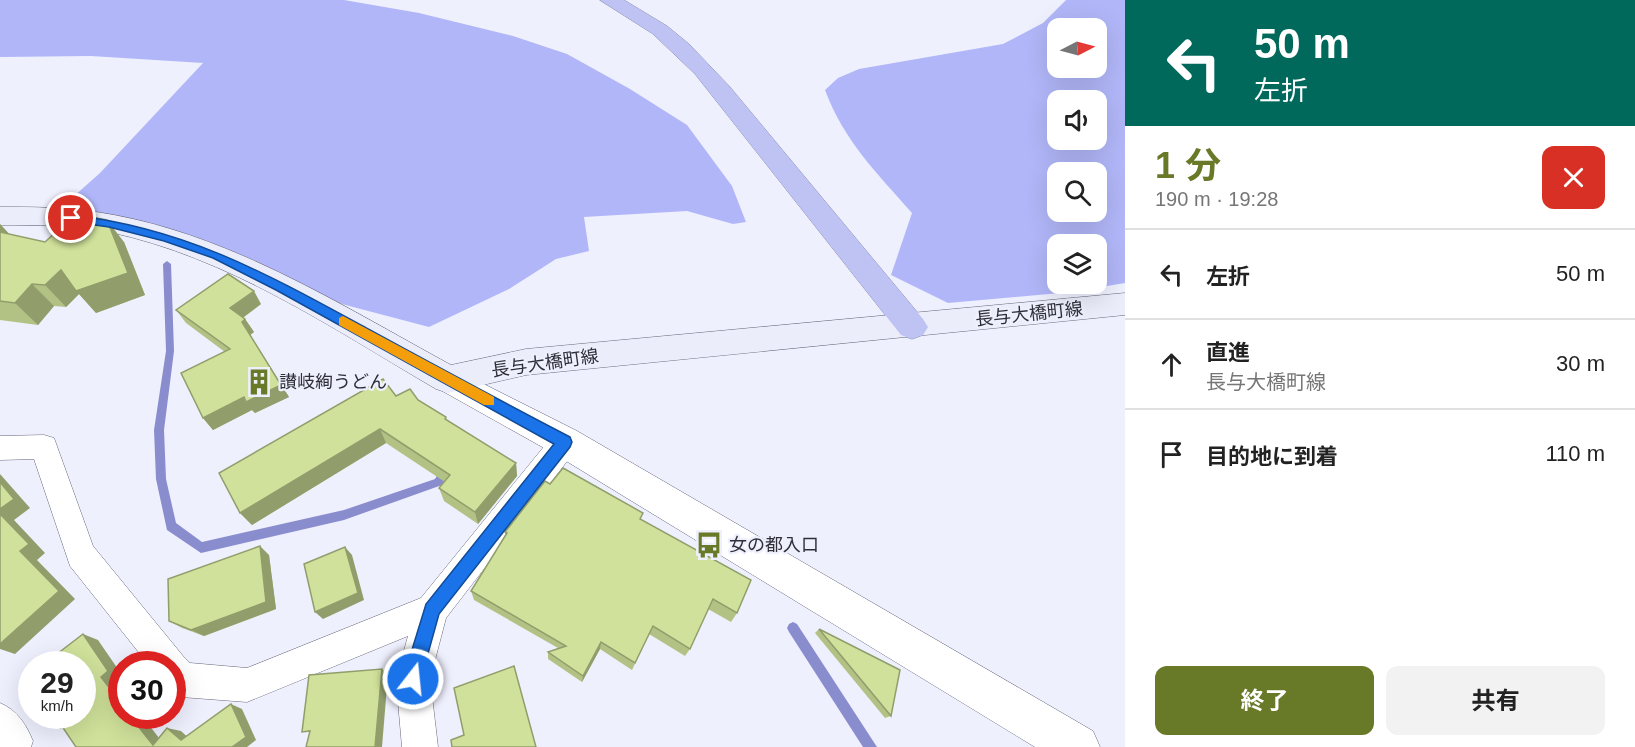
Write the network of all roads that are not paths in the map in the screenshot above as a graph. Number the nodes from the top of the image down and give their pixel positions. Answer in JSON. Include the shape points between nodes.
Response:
{"nodes":[{"id":1,"x":609,"y":0,"type":"edge"},
{"id":2,"x":0,"y":216,"type":"edge"},
{"id":3,"x":1125,"y":304,"type":"edge"},
{"id":4,"x":912,"y":327,"type":"junction"},
{"id":5,"x":448,"y":379,"type":"junction"},
{"id":6,"x":565,"y":442,"type":"junction"},
{"id":7,"x":0,"y":448,"type":"edge"},
{"id":8,"x":432,"y":610,"type":"junction"},
{"id":9,"x":159,"y":651,"type":"edge"},
{"id":10,"x":186,"y":680,"type":"edge"},
{"id":11,"x":0,"y":721,"type":"edge"},
{"id":12,"x":8,"y":747,"type":"edge"},
{"id":13,"x":420,"y":747,"type":"edge"},
{"id":14,"x":1077,"y":747,"type":"edge"}],
"edges":[{"from":1,"to":4,"type":"highway","via":[[632,10],[672,37],[709,77]]},
{"from":2,"to":5,"type":"main road","via":[[52,216],[109,223],[217,255]]},
{"from":3,"to":4,"type":"main road","name":"長与大橋町線"},
{"from":4,"to":5,"type":"main road","name":"長与大橋町線","via":[[526,362]]},
{"from":5,"to":6,"type":"street"},
{"from":6,"to":8,"type":"street"},
{"from":6,"to":14,"type":"street"},
{"from":7,"to":9,"type":"street","via":[[44,447],[81,555]]},
{"from":8,"to":10,"type":"street","via":[[247,685]]},
{"from":8,"to":13,"type":"street","via":[[413,679]]},
{"from":11,"to":12,"type":"street","via":[[15,741]]}]}
